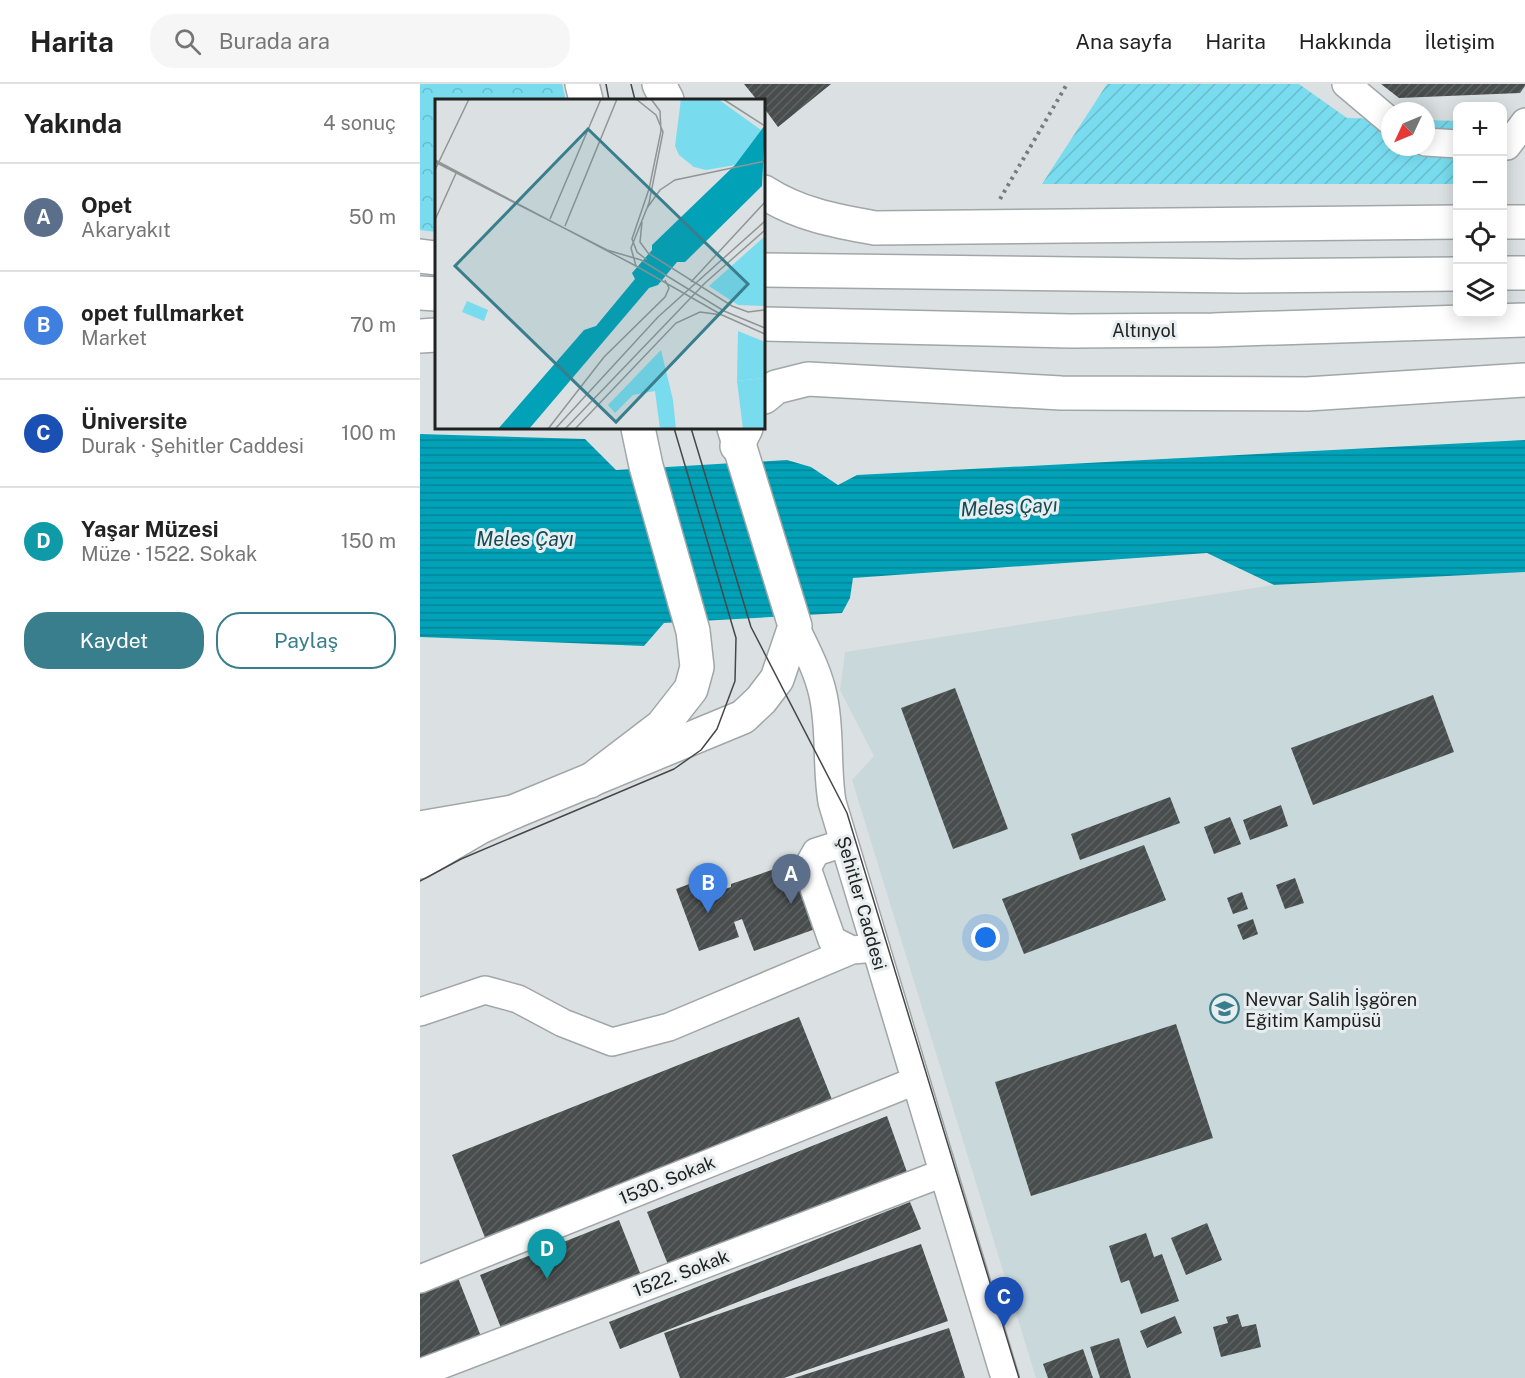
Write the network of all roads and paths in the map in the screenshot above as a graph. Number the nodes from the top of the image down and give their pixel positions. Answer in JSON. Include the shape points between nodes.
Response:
{"nodes":[{"id":1,"x":582,"y":84,"type":"edge"},
{"id":2,"x":657,"y":84,"type":"edge"},
{"id":3,"x":1067,"y":84,"type":"edge"},
{"id":4,"x":1346,"y":84,"type":"edge"},
{"id":5,"x":586,"y":99,"type":"edge"},
{"id":6,"x":659,"y":99,"type":"edge"},
{"id":7,"x":666,"y":99,"type":"edge"},
{"id":8,"x":1381,"y":113,"type":"edge"},
{"id":9,"x":1525,"y":123,"type":"edge"},
{"id":10,"x":1435,"y":143,"type":"edge"},
{"id":11,"x":1453,"y":144,"type":"edge"},
{"id":12,"x":1512,"y":146,"type":"edge"},
{"id":13,"x":765,"y":193,"type":"edge"},
{"id":14,"x":1453,"y":222,"type":"edge"},
{"id":15,"x":1507,"y":222,"type":"edge"},
{"id":16,"x":1525,"y":222,"type":"edge"},
{"id":17,"x":982,"y":228,"type":"junction"},
{"id":18,"x":420,"y":256,"type":"edge"},
{"id":19,"x":435,"y":258,"type":"edge"},
{"id":20,"x":765,"y":270,"type":"edge"},
{"id":21,"x":1507,"y":273,"type":"edge"},
{"id":22,"x":1525,"y":273,"type":"edge"},
{"id":23,"x":1453,"y":274,"type":"edge"},
{"id":24,"x":420,"y":293,"type":"edge"},
{"id":25,"x":435,"y":294,"type":"edge"},
{"id":26,"x":1525,"y":320,"type":"edge"},
{"id":27,"x":765,"y":324,"type":"edge"},
{"id":28,"x":435,"y":335,"type":"edge"},
{"id":29,"x":420,"y":336,"type":"edge"},
{"id":30,"x":1525,"y":380,"type":"edge"},
{"id":31,"x":765,"y":396,"type":"edge"},
{"id":32,"x":638,"y":429,"type":"edge"},
{"id":33,"x":739,"y":434,"type":"edge"},
{"id":34,"x":795,"y":626,"type":"junction"},
{"id":35,"x":590,"y":781,"type":"junction"},
{"id":36,"x":513,"y":812,"type":"junction"},
{"id":37,"x":420,"y":828,"type":"edge"},
{"id":38,"x":844,"y":843,"type":"junction"},
{"id":39,"x":420,"y":862,"type":"edge"},
{"id":40,"x":863,"y":949,"type":"junction"},
{"id":41,"x":420,"y":1012,"type":"edge"},
{"id":42,"x":915,"y":1081,"type":"junction"},
{"id":43,"x":943,"y":1173,"type":"junction"},
{"id":44,"x":420,"y":1279,"type":"edge"},
{"id":45,"x":420,"y":1373,"type":"edge"},
{"id":46,"x":1005,"y":1378,"type":"edge"}],
"edges":[{"from":1,"to":5,"type":"main road"},
{"from":2,"to":6,"type":"main road"},
{"from":2,"to":7,"type":"main road"},
{"from":3,"to":17,"type":"path"},
{"from":4,"to":8,"type":"street"},
{"from":9,"to":12,"type":"street"},
{"from":10,"to":11,"type":"street"},
{"from":13,"to":17,"type":"main road","via":[[786,206],[874,228]]},
{"from":14,"to":17,"type":"main road"},
{"from":15,"to":16,"type":"main road"},
{"from":18,"to":19,"type":"main road"},
{"from":20,"to":23,"type":"main road","via":[[1239,276]]},
{"from":21,"to":22,"type":"main road"},
{"from":24,"to":25,"type":"main road"},
{"from":26,"to":27,"type":"main road","name":"Altınyol","via":[[1059,331]]},
{"from":28,"to":29,"type":"main road"},
{"from":30,"to":31,"type":"main road","via":[[1295,394],[1061,393],[808,379],[776,387]]},
{"from":32,"to":35,"type":"main road","via":[[693,631],[697,667],[680,706],[662,726]]},
{"from":33,"to":34,"type":"main road","name":"Şehitler Caddesi"},
{"from":34,"to":35,"type":"main road","via":[[777,679],[743,717]]},
{"from":34,"to":38,"type":"street","name":"Şehitler Caddesi","via":[[823,694],[827,773]]},
{"from":35,"to":36,"type":"main road"},
{"from":36,"to":37,"type":"main road"},
{"from":36,"to":39,"type":"main road"},
{"from":38,"to":40,"type":"street","name":"Şehitler Caddesi"},
{"from":38,"to":40,"type":"street","via":[[816,852],[807,868],[832,940]]},
{"from":40,"to":41,"type":"street","via":[[669,1027],[612,1041],[563,1023],[518,999],[485,990]]},
{"from":40,"to":42,"type":"street","name":"Şehitler Caddesi"},
{"from":42,"to":43,"type":"street","name":"Şehitler Caddesi"},
{"from":42,"to":44,"type":"street","name":"1530. Sokak"},
{"from":43,"to":45,"type":"street","name":"1522. Sokak"},
{"from":43,"to":46,"type":"street","name":"Şehitler Caddesi"}]}
